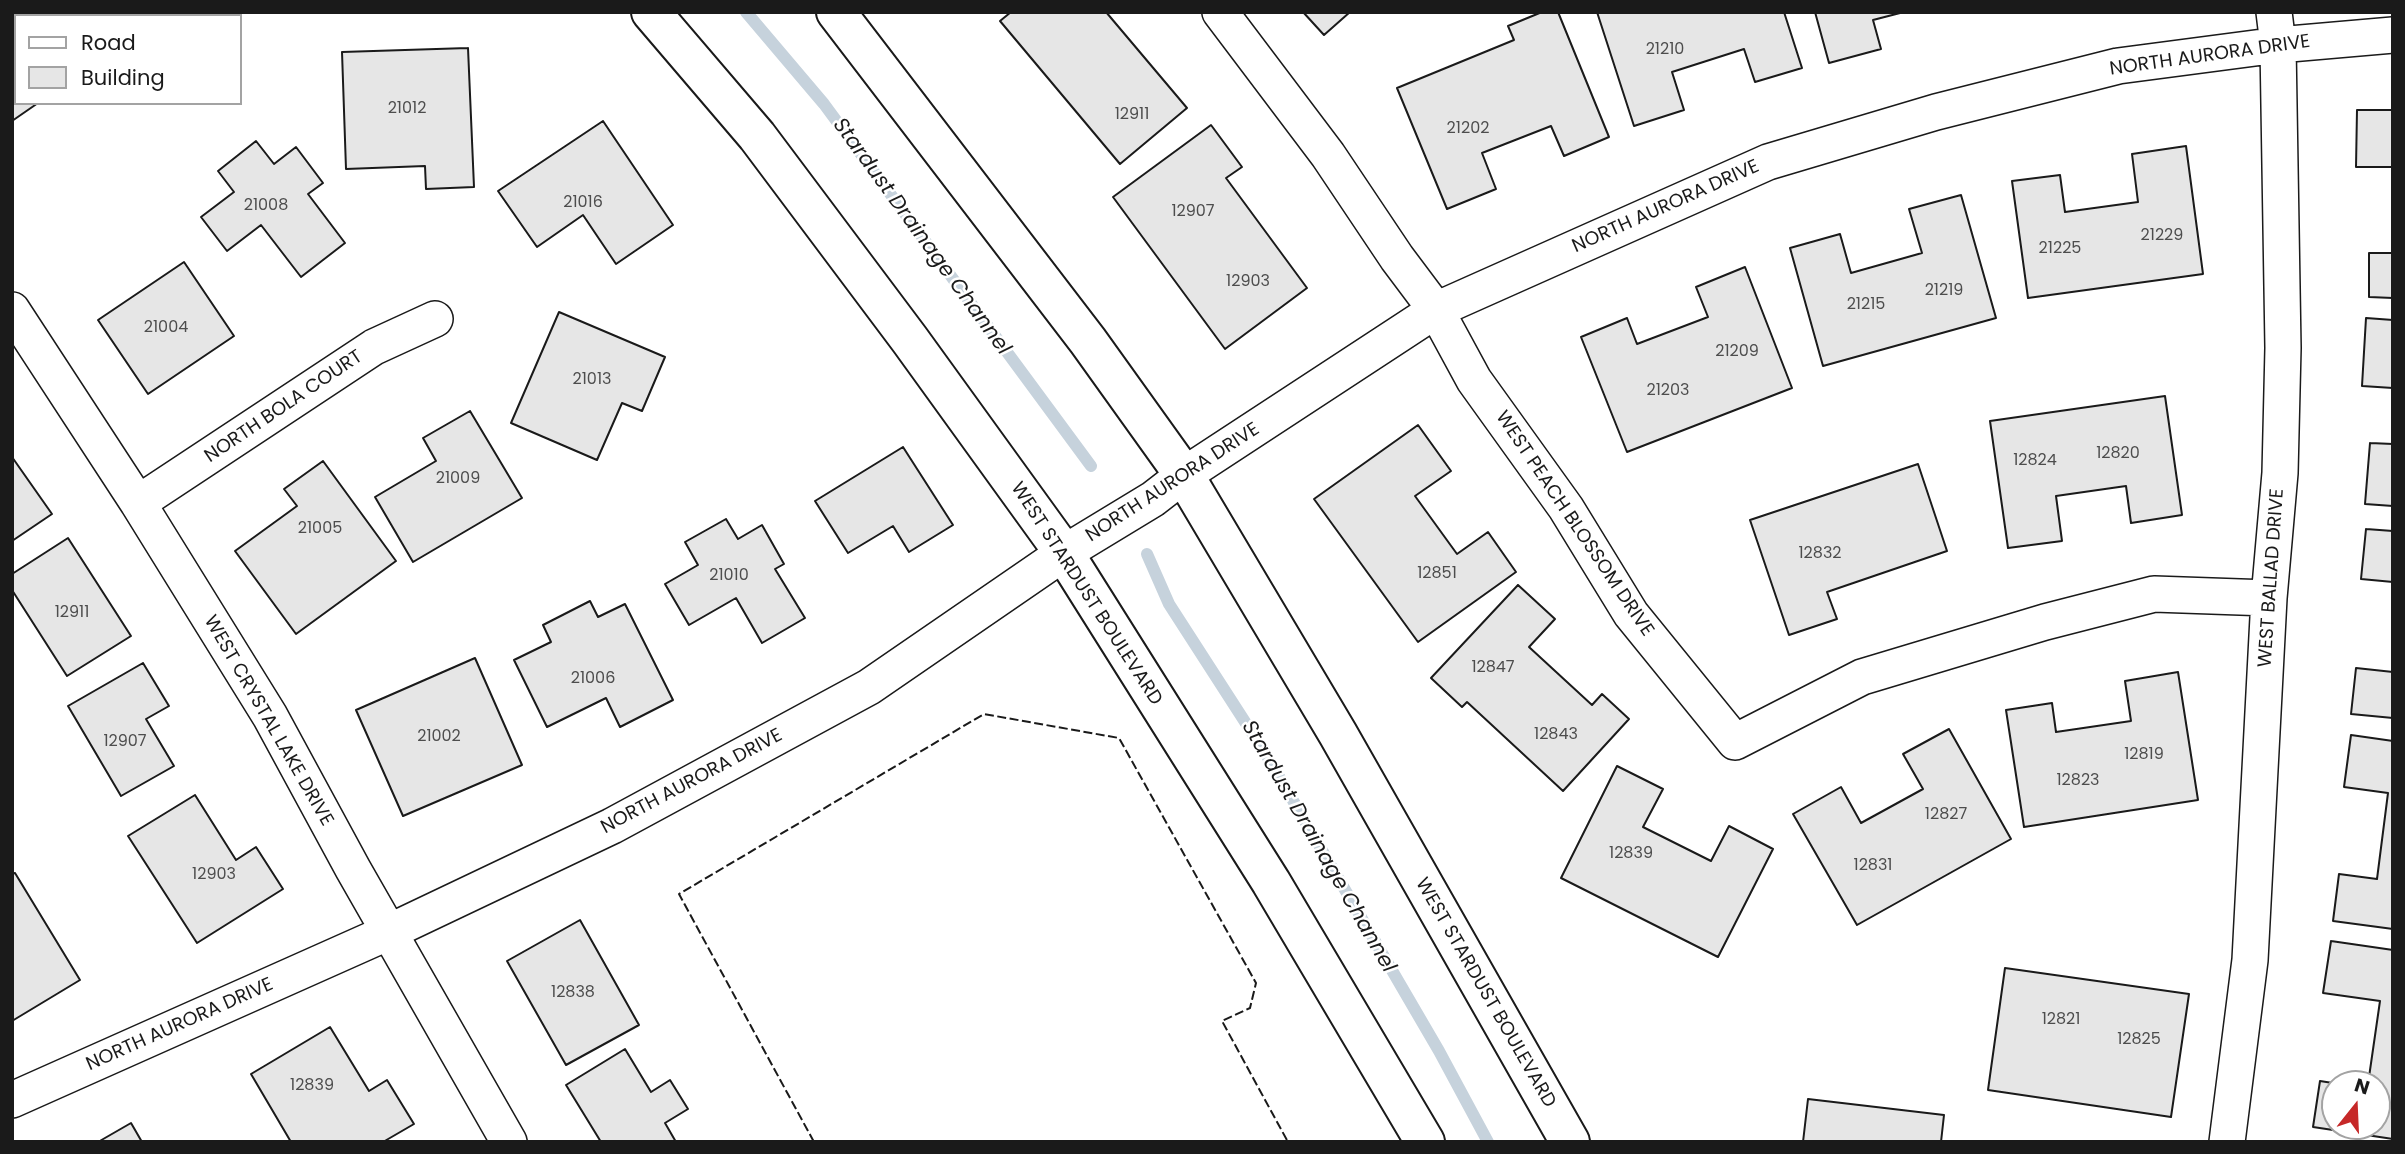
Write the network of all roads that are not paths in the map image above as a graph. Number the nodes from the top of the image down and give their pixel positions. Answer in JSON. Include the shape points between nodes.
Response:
{"nodes":[{"id":1,"x":651,"y":12,"type":"edge"},
{"id":2,"x":836,"y":12,"type":"edge"},
{"id":3,"x":1220,"y":12,"type":"edge"},
{"id":4,"x":2276,"y":29,"type":"edge"},
{"id":5,"x":2393,"y":35,"type":"edge"},
{"id":6,"x":12,"y":310,"type":"edge"},
{"id":7,"x":1436,"y":310,"type":"junction"},
{"id":8,"x":435,"y":319,"type":"dead end"},
{"id":9,"x":1184,"y":475,"type":"junction"},
{"id":10,"x":138,"y":503,"type":"junction"},
{"id":11,"x":1078,"y":545,"type":"junction"},
{"id":12,"x":2269,"y":598,"type":"junction"},
{"id":13,"x":389,"y":932,"type":"junction"},
{"id":14,"x":12,"y":1100,"type":"edge"},
{"id":15,"x":509,"y":1142,"type":"edge"},
{"id":16,"x":1425,"y":1142,"type":"edge"},
{"id":17,"x":1570,"y":1142,"type":"edge"},
{"id":18,"x":2227,"y":1142,"type":"edge"}],
"edges":[{"from":1,"to":11,"type":"street","name":"WEST STARDUST BOULEVARD","via":[[757,136],[910,340]]},
{"from":2,"to":9,"type":"street","name":"WEST STARDUST BOULEVARD","via":[[1088,341]]},
{"from":3,"to":7,"type":"street","name":"WEST PEACH BLOSSOM DRIVE","via":[[1328,155]]},
{"from":4,"to":5,"type":"street","name":"NORTH AURORA DRIVE"},
{"from":4,"to":7,"type":"street","name":"NORTH AURORA DRIVE","via":[[1936,112],[1768,162]]},
{"from":4,"to":12,"type":"street","name":"WEST BALLAD DRIVE","via":[[2283,348],[2280,472]]},
{"from":6,"to":10,"type":"street","name":"WEST CRYSTAL LAKE DRIVE"},
{"from":7,"to":9,"type":"street","name":"NORTH AURORA DRIVE"},
{"from":7,"to":12,"type":"street","name":"WEST PEACH BLOSSOM DRIVE","via":[[1474,380],[1566,508],[1631,614],[1735,742],[1862,677],[2045,622],[2154,594]]},
{"from":8,"to":10,"type":"street","name":"NORTH BOLA COURT","via":[[374,347]]},
{"from":9,"to":11,"type":"street","name":"NORTH AURORA DRIVE"},
{"from":9,"to":17,"type":"street","name":"WEST STARDUST BOULEVARD","via":[[1338,734]]},
{"from":10,"to":13,"type":"street","name":"WEST CRYSTAL LAKE DRIVE","via":[[270,716]]},
{"from":11,"to":13,"type":"street","name":"NORTH AURORA DRIVE","via":[[869,687],[612,826]]},
{"from":11,"to":16,"type":"street","name":"WEST STARDUST BOULEVARD"},
{"from":12,"to":18,"type":"street","name":"WEST BALLAD DRIVE","via":[[2250,960]]},
{"from":13,"to":14,"type":"street","name":"NORTH AURORA DRIVE"},
{"from":13,"to":15,"type":"street","name":"WEST CRYSTAL LAKE DRIVE"}]}
